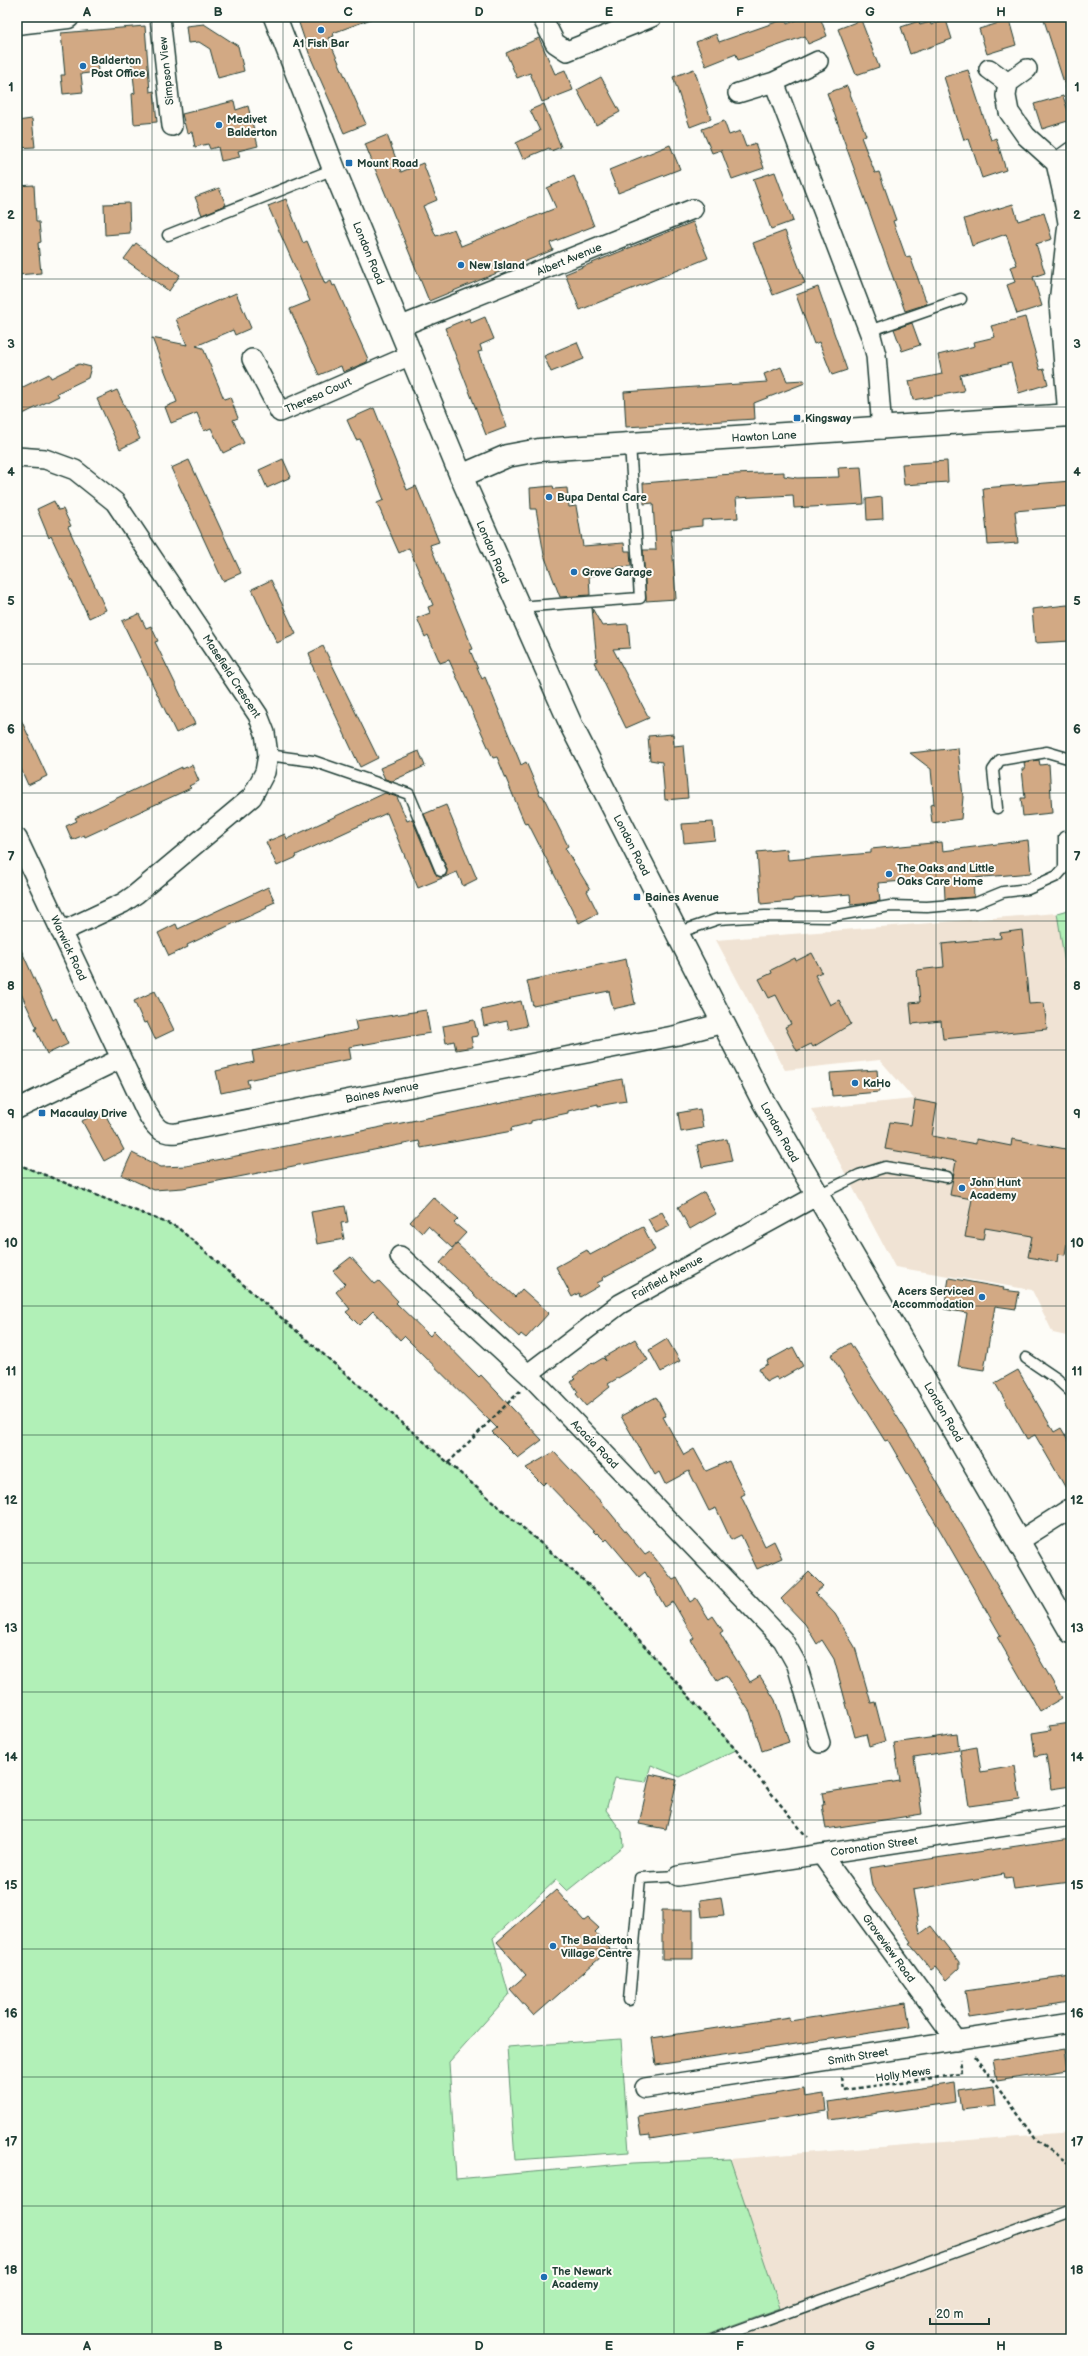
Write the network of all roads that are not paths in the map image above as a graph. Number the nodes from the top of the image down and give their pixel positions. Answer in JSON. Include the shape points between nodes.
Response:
{"nodes":[{"id":1,"x":68,"y":17,"type":"edge"},
{"id":2,"x":160,"y":17,"type":"edge"},
{"id":3,"x":275,"y":17,"type":"edge"},
{"id":4,"x":542,"y":17,"type":"edge"},
{"id":5,"x":652,"y":17,"type":"edge"},
{"id":6,"x":17,"y":23,"type":"edge"},
{"id":7,"x":818,"y":61,"type":"dead end"},
{"id":8,"x":989,"y":69,"type":"dead end"},
{"id":9,"x":1027,"y":69,"type":"dead end"},
{"id":10,"x":774,"y":82,"type":"junction"},
{"id":11,"x":1008,"y":83,"type":"junction"},
{"id":12,"x":738,"y":93,"type":"dead end"},
{"id":13,"x":172,"y":126,"type":"dead end"},
{"id":14,"x":1071,"y":152,"type":"edge"},
{"id":15,"x":1056,"y":163,"type":"junction"},
{"id":16,"x":334,"y":169,"type":"junction"},
{"id":17,"x":693,"y":209,"type":"dead end"},
{"id":18,"x":168,"y":235,"type":"dead end"},
{"id":19,"x":961,"y":299,"type":"dead end"},
{"id":20,"x":399,"y":327,"type":"junction"},
{"id":21,"x":869,"y":331,"type":"junction"},
{"id":22,"x":411,"y":355,"type":"junction"},
{"id":23,"x":252,"y":359,"type":"dead end"},
{"id":24,"x":1070,"y":416,"type":"edge"},
{"id":25,"x":882,"y":429,"type":"junction"},
{"id":26,"x":630,"y":444,"type":"junction"},
{"id":27,"x":17,"y":457,"type":"edge"},
{"id":28,"x":461,"y":476,"type":"junction"},
{"id":29,"x":518,"y":607,"type":"junction"},
{"id":30,"x":268,"y":755,"type":"junction"},
{"id":31,"x":1071,"y":759,"type":"edge"},
{"id":32,"x":997,"y":808,"type":"dead end"},
{"id":33,"x":1064,"y":837,"type":"dead end"},
{"id":34,"x":17,"y":838,"type":"edge"},
{"id":35,"x":441,"y":871,"type":"dead end"},
{"id":36,"x":61,"y":932,"type":"junction"},
{"id":37,"x":677,"y":934,"type":"junction"},
{"id":38,"x":723,"y":1023,"type":"junction"},
{"id":39,"x":120,"y":1059,"type":"junction"},
{"id":40,"x":17,"y":1109,"type":"edge"},
{"id":41,"x":146,"y":1111,"type":"joint"},
{"id":42,"x":947,"y":1177,"type":"dead end"},
{"id":43,"x":816,"y":1196,"type":"junction"},
{"id":44,"x":400,"y":1256,"type":"dead end"},
{"id":45,"x":1026,"y":1358,"type":"dead end"},
{"id":46,"x":530,"y":1376,"type":"junction"},
{"id":47,"x":1071,"y":1392,"type":"edge"},
{"id":48,"x":1071,"y":1508,"type":"edge"},
{"id":49,"x":1019,"y":1541,"type":"junction"},
{"id":50,"x":1071,"y":1632,"type":"edge"},
{"id":51,"x":820,"y":1743,"type":"dead end"},
{"id":52,"x":1071,"y":1816,"type":"edge"},
{"id":53,"x":821,"y":1854,"type":"junction"},
{"id":54,"x":678,"y":1876,"type":"joint"},
{"id":55,"x":629,"y":2000,"type":"dead end"},
{"id":56,"x":1071,"y":2023,"type":"edge"},
{"id":57,"x":957,"y":2041,"type":"junction"},
{"id":58,"x":645,"y":2088,"type":"dead end"},
{"id":59,"x":1071,"y":2210,"type":"edge"},
{"id":60,"x":715,"y":2339,"type":"edge"}],
"edges":[{"from":1,"to":6,"type":"main road"},
{"from":2,"to":13,"type":"street","name":"Simpson View"},
{"from":3,"to":16,"type":"main road","name":"London Road"},
{"from":4,"to":5,"type":"street","via":[[555,43],[567,51]]},
{"from":7,"to":10,"type":"street"},
{"from":8,"to":11,"type":"street"},
{"from":9,"to":11,"type":"street"},
{"from":10,"to":12,"type":"street"},
{"from":10,"to":21,"type":"street"},
{"from":11,"to":15,"type":"street","via":[[1006,96],[1009,112],[1026,136]]},
{"from":14,"to":15,"type":"street"},
{"from":15,"to":24,"type":"street","via":[[1068,223],[1059,303]]},
{"from":16,"to":18,"type":"lane"},
{"from":16,"to":20,"type":"main road","name":"London Road"},
{"from":17,"to":20,"type":"street","name":"Albert Avenue"},
{"from":19,"to":21,"type":"lane"},
{"from":20,"to":22,"type":"main road","name":"London Road"},
{"from":21,"to":25,"type":"street","via":[[876,355]]},
{"from":22,"to":23,"type":"street","name":"Theresa Court","via":[[280,412]]},
{"from":22,"to":28,"type":"main road","name":"London Road"},
{"from":24,"to":25,"type":"main road","name":"Hawton Lane"},
{"from":25,"to":26,"type":"main road","name":"Hawton Lane"},
{"from":26,"to":28,"type":"main road","name":"Hawton Lane","via":[[539,450],[507,456]]},
{"from":26,"to":29,"type":"lane","via":[[640,598]]},
{"from":27,"to":30,"type":"street","name":"Masefield Crescent","via":[[45,459],[75,470],[115,502],[258,715],[265,733]]},
{"from":28,"to":29,"type":"main road","name":"London Road"},
{"from":29,"to":37,"type":"main road","name":"London Road","via":[[572,727]]},
{"from":30,"to":35,"type":"lane","via":[[313,761],[409,794]]},
{"from":30,"to":36,"type":"street","name":"Masefield Crescent","via":[[265,772],[259,785],[252,796],[230,816],[123,903]]},
{"from":31,"to":32,"type":"lane","via":[[1047,752],[1000,760],[993,770]]},
{"from":33,"to":37,"type":"lane","via":[[1064,868],[1057,876],[1028,889],[1004,892],[976,903],[927,907],[890,906],[827,917],[765,916],[718,919]]},
{"from":34,"to":36,"type":"street","name":"Warwick Road"},
{"from":36,"to":39,"type":"street","name":"Warwick Road"},
{"from":37,"to":38,"type":"main road","name":"London Road"},
{"from":38,"to":41,"type":"street","name":"Baines Avenue","via":[[678,1035],[177,1133],[163,1133],[157,1129]]},
{"from":38,"to":43,"type":"main road","name":"London Road"},
{"from":39,"to":40,"type":"street"},
{"from":39,"to":41,"type":"street","name":"Warwick Road"},
{"from":42,"to":43,"type":"lane","via":[[885,1167],[859,1175]]},
{"from":43,"to":46,"type":"street","name":"Fairfield Avenue","via":[[620,1304]]},
{"from":43,"to":49,"type":"main road","name":"London Road"},
{"from":44,"to":46,"type":"street","name":"Acacia Road"},
{"from":45,"to":47,"type":"lane"},
{"from":46,"to":51,"type":"street","name":"Acacia Road","via":[[783,1640],[797,1664]]},
{"from":48,"to":49,"type":"street"},
{"from":49,"to":50,"type":"main road","name":"London Road"},
{"from":52,"to":53,"type":"street","name":"Coronation Street"},
{"from":53,"to":54,"type":"street","name":"Coronation Street"},
{"from":53,"to":57,"type":"street","name":"Groveview Road"},
{"from":54,"to":55,"type":"lane","via":[[640,1878]]},
{"from":56,"to":57,"type":"street","name":"Smith Street"},
{"from":57,"to":58,"type":"street","name":"Smith Street"},
{"from":59,"to":60,"type":"lane"}]}
